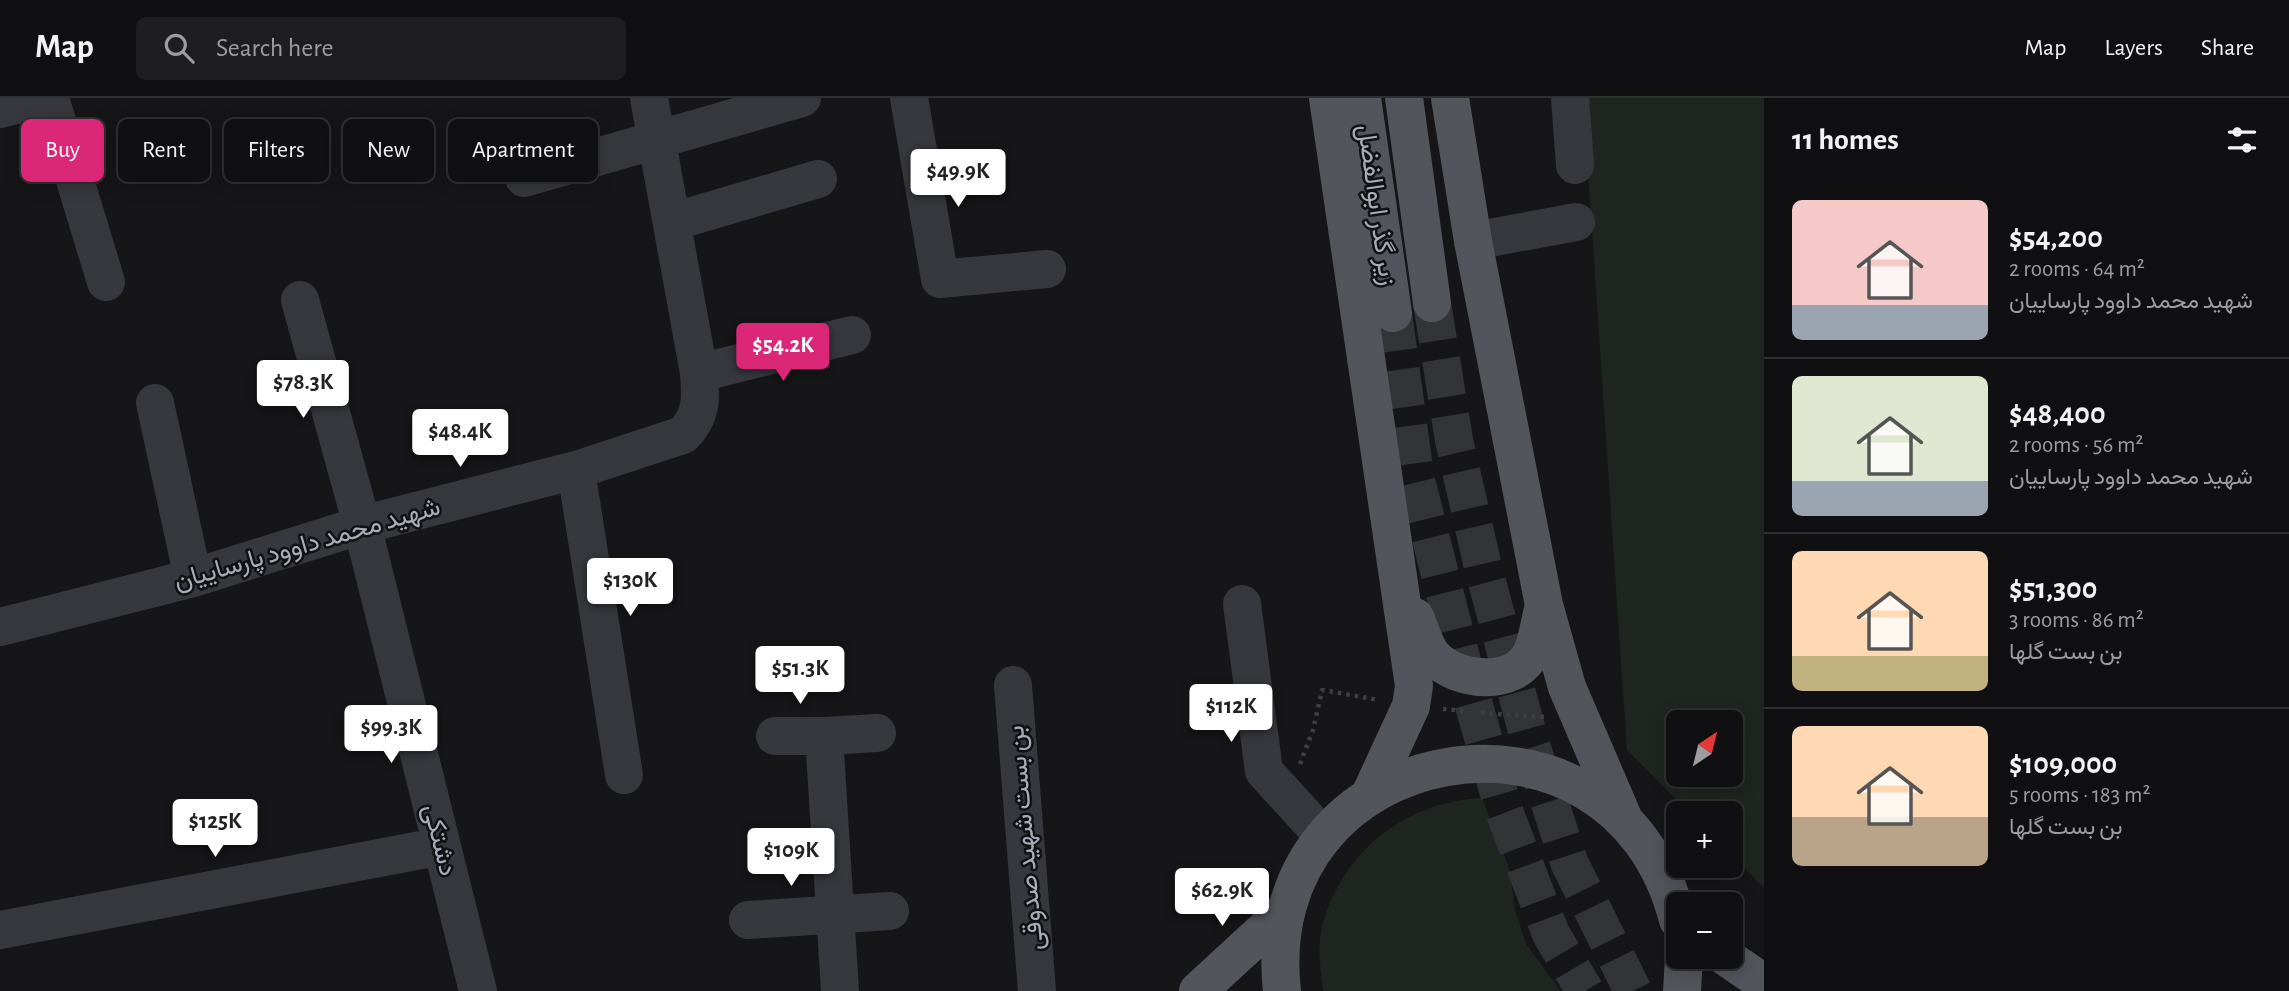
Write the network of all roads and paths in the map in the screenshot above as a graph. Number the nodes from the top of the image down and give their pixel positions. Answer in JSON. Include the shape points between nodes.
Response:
{"nodes":[{"id":1,"x":44,"y":98,"type":"edge"},
{"id":2,"x":50,"y":98,"type":"edge"},
{"id":3,"x":649,"y":98,"type":"edge"},
{"id":4,"x":802,"y":98,"type":"edge"},
{"id":5,"x":909,"y":98,"type":"edge"},
{"id":6,"x":1328,"y":98,"type":"edge"},
{"id":7,"x":1362,"y":98,"type":"edge"},
{"id":8,"x":1404,"y":98,"type":"edge"},
{"id":9,"x":1451,"y":98,"type":"edge"},
{"id":10,"x":1570,"y":98,"type":"edge"},
{"id":11,"x":0,"y":109,"type":"edge"},
{"id":12,"x":657,"y":141,"type":"junction"},
{"id":13,"x":598,"y":157,"type":"edge"},
{"id":14,"x":1575,"y":165,"type":"dead end"},
{"id":15,"x":818,"y":179,"type":"dead end"},
{"id":16,"x":672,"y":222,"type":"junction"},
{"id":17,"x":1576,"y":222,"type":"dead end"},
{"id":18,"x":1473,"y":241,"type":"junction"},
{"id":19,"x":1047,"y":269,"type":"dead end"},
{"id":20,"x":106,"y":282,"type":"dead end"},
{"id":21,"x":300,"y":300,"type":"dead end"},
{"id":22,"x":1432,"y":303,"type":"tunnel mouth"},
{"id":23,"x":1393,"y":313,"type":"tunnel mouth"},
{"id":24,"x":852,"y":335,"type":"dead end"},
{"id":25,"x":699,"y":373,"type":"junction"},
{"id":26,"x":155,"y":403,"type":"dead end"},
{"id":27,"x":576,"y":470,"type":"junction"},
{"id":28,"x":362,"y":525,"type":"junction"},
{"id":29,"x":193,"y":578,"type":"junction"},
{"id":30,"x":1401,"y":586,"type":"junction"},
{"id":31,"x":1242,"y":604,"type":"dead end"},
{"id":32,"x":1544,"y":605,"type":"junction"},
{"id":33,"x":0,"y":627,"type":"edge"},
{"id":34,"x":1013,"y":685,"type":"dead end"},
{"id":35,"x":877,"y":733,"type":"dead end"},
{"id":36,"x":775,"y":736,"type":"dead end"},
{"id":37,"x":824,"y":736,"type":"junction"},
{"id":38,"x":624,"y":775,"type":"dead end"},
{"id":39,"x":1369,"y":797,"type":"junction"},
{"id":40,"x":1625,"y":822,"type":"junction"},
{"id":41,"x":1324,"y":837,"type":"junction"},
{"id":42,"x":442,"y":846,"type":"junction"},
{"id":43,"x":1669,"y":892,"type":"edge"},
{"id":44,"x":1287,"y":909,"type":"junction"},
{"id":45,"x":890,"y":911,"type":"dead end"},
{"id":46,"x":836,"y":916,"type":"junction"},
{"id":47,"x":748,"y":920,"type":"dead end"},
{"id":48,"x":0,"y":930,"type":"edge"},
{"id":49,"x":1683,"y":969,"type":"edge"},
{"id":50,"x":1743,"y":969,"type":"edge"},
{"id":51,"x":1764,"y":983,"type":"edge"},
{"id":52,"x":478,"y":991,"type":"edge"},
{"id":53,"x":840,"y":991,"type":"edge"},
{"id":54,"x":1037,"y":991,"type":"edge"},
{"id":55,"x":1198,"y":991,"type":"edge"},
{"id":56,"x":1282,"y":991,"type":"edge"},
{"id":57,"x":1682,"y":991,"type":"edge"}],
"edges":[{"from":1,"to":11,"type":"street"},
{"from":2,"to":20,"type":"street"},
{"from":3,"to":12,"type":"street","name":"شهید محمد داوود پارساییان"},
{"from":4,"to":12,"type":"street"},
{"from":5,"to":19,"type":"street","via":[[940,279]]},
{"from":6,"to":30,"type":"main road"},
{"from":7,"to":23,"type":"main road","name":"زیر گذر ابوالفضل"},
{"from":8,"to":22,"type":"main road","name":"زیر گذر ابوالفضل"},
{"from":9,"to":18,"type":"main road"},
{"from":10,"to":14,"type":"street"},
{"from":12,"to":13,"type":"street"},
{"from":12,"to":16,"type":"street","name":"شهید محمد داوود پارساییان"},
{"from":15,"to":16,"type":"street"},
{"from":16,"to":25,"type":"street","name":"شهید محمد داوود پارساییان"},
{"from":17,"to":18,"type":"street"},
{"from":18,"to":32,"type":"main road"},
{"from":21,"to":28,"type":"street","name":"دشتکی"},
{"from":24,"to":25,"type":"street"},
{"from":25,"to":27,"type":"street","name":"شهید محمد داوود پارساییان","via":[[701,404],[695,423],[683,435]]},
{"from":26,"to":29,"type":"street"},
{"from":27,"to":28,"type":"street","name":"شهید محمد داوود پارساییان"},
{"from":27,"to":38,"type":"street"},
{"from":28,"to":29,"type":"street","name":"شهید محمد داوود پارساییان"},
{"from":28,"to":42,"type":"street","name":"دشتکی"},
{"from":29,"to":33,"type":"street","name":"شهید محمد داوود پارساییان"},
{"from":30,"to":32,"type":"main road","via":[[1432,655],[1471,678],[1505,675],[1522,663],[1531,654]]},
{"from":30,"to":39,"type":"main road","via":[[1414,686],[1411,706]]},
{"from":31,"to":41,"type":"street","via":[[1264,771]]},
{"from":32,"to":40,"type":"main road","via":[[1567,687]]},
{"from":34,"to":54,"type":"street","name":"بن بست شهید صدوقی"},
{"from":35,"to":37,"type":"street"},
{"from":36,"to":37,"type":"street"},
{"from":37,"to":46,"type":"street"},
{"from":39,"to":40,"type":"main road","via":[[1419,772],[1460,764],[1502,764],[1529,768],[1581,789]]},
{"from":39,"to":41,"type":"main road"},
{"from":40,"to":43,"type":"main road","via":[[1654,859]]},
{"from":41,"to":44,"type":"main road"},
{"from":42,"to":48,"type":"street"},
{"from":42,"to":52,"type":"street","name":"دشتکی"},
{"from":44,"to":55,"type":"main road"},
{"from":44,"to":56,"type":"main road","via":[[1280,962]]},
{"from":45,"to":46,"type":"street"},
{"from":46,"to":47,"type":"street"},
{"from":46,"to":53,"type":"street"},
{"from":49,"to":57,"type":"main road"},
{"from":50,"to":51,"type":"main road"}]}
